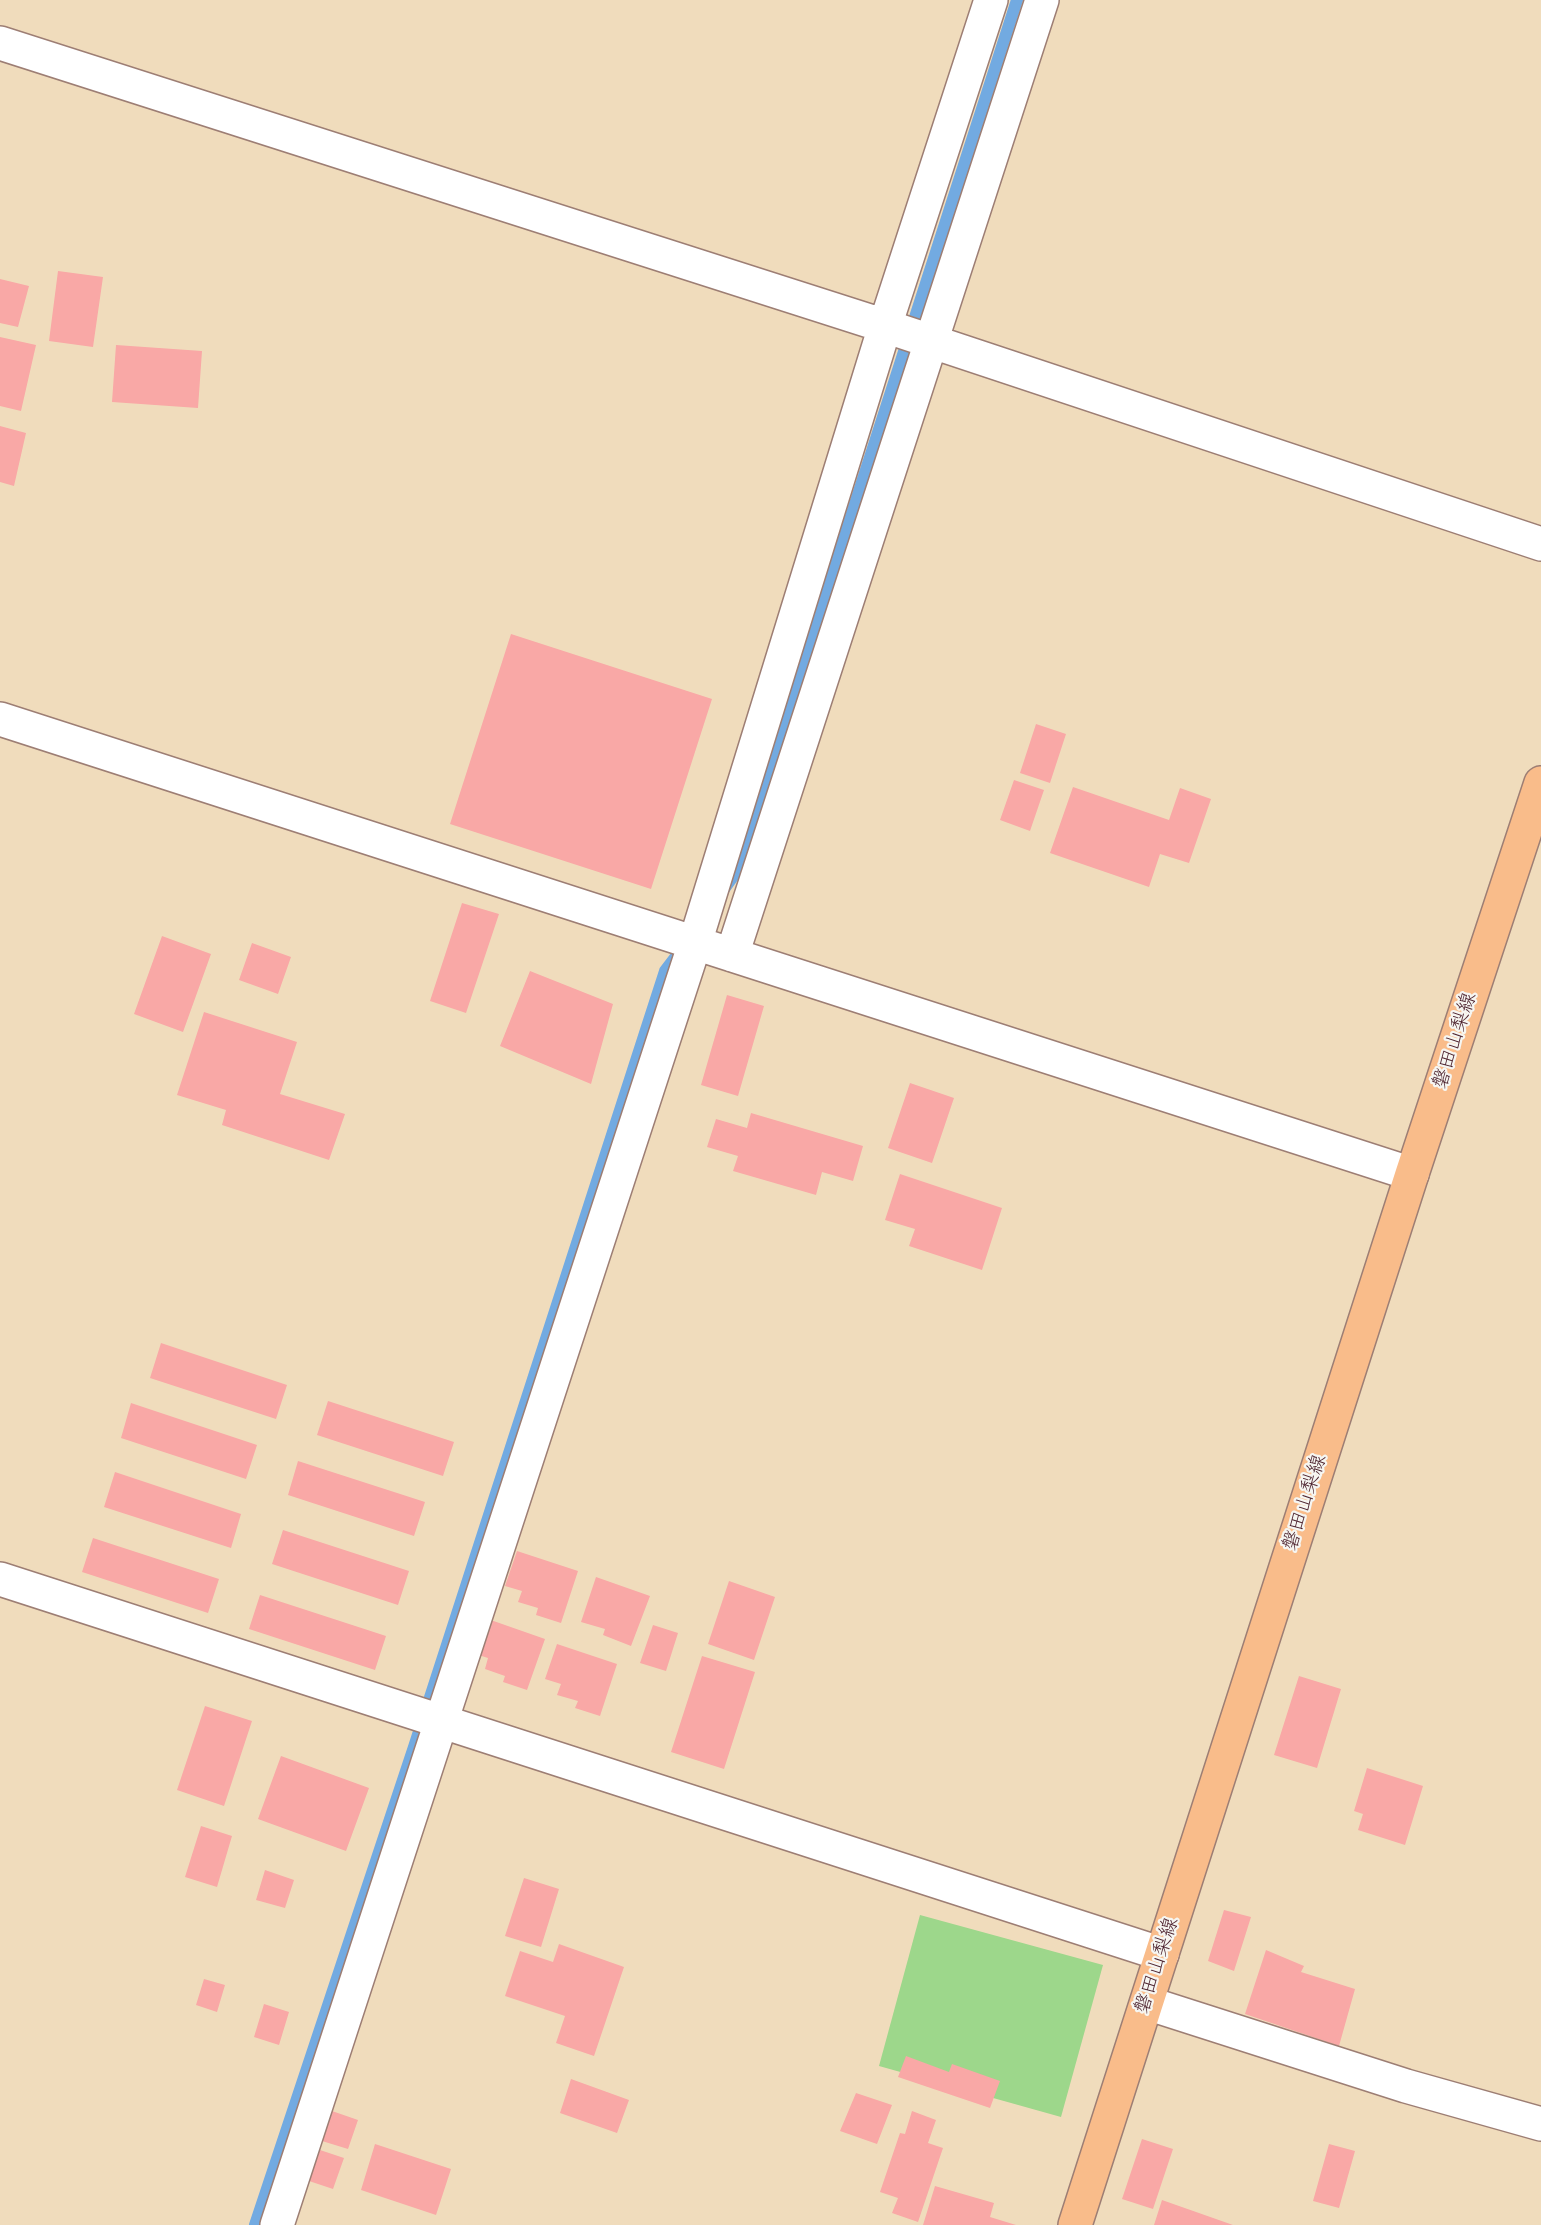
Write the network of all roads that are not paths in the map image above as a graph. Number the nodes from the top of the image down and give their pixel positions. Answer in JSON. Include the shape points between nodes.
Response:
{"nodes":[{"id":1,"x":991,"y":0,"type":"edge"},
{"id":2,"x":1042,"y":0,"type":"edge"},
{"id":3,"x":0,"y":44,"type":"edge"},
{"id":4,"x":885,"y":326,"type":"junction"},
{"id":5,"x":932,"y":341,"type":"junction"},
{"id":6,"x":1541,"y":544,"type":"edge"},
{"id":7,"x":0,"y":719,"type":"edge"},
{"id":8,"x":1541,"y":783,"type":"edge"},
{"id":9,"x":695,"y":943,"type":"junction"},
{"id":10,"x":732,"y":955,"type":"junction"},
{"id":11,"x":1412,"y":1174,"type":"junction"},
{"id":12,"x":0,"y":1579,"type":"edge"},
{"id":13,"x":443,"y":1721,"type":"junction"},
{"id":14,"x":1162,"y":1954,"type":"junction"},
{"id":15,"x":1147,"y":2003,"type":"junction"},
{"id":16,"x":1541,"y":2124,"type":"edge"},
{"id":17,"x":277,"y":2225,"type":"edge"},
{"id":18,"x":1075,"y":2225,"type":"edge"}],
"edges":[{"from":1,"to":4,"type":"street"},
{"from":2,"to":5,"type":"street"},
{"from":3,"to":4,"type":"street"},
{"from":4,"to":5,"type":"street"},
{"from":4,"to":9,"type":"street"},
{"from":5,"to":6,"type":"street"},
{"from":5,"to":10,"type":"street"},
{"from":7,"to":9,"type":"street"},
{"from":8,"to":11,"type":"main road","name":"磐田山梨線"},
{"from":9,"to":10,"type":"street"},
{"from":9,"to":13,"type":"street"},
{"from":10,"to":11,"type":"street"},
{"from":11,"to":14,"type":"main road","name":"磐田山梨線"},
{"from":12,"to":13,"type":"street"},
{"from":13,"to":14,"type":"street"},
{"from":13,"to":17,"type":"street"},
{"from":14,"to":15,"type":"main road","name":"磐田山梨線"},
{"from":15,"to":16,"type":"street","via":[[1406,2086]]},
{"from":15,"to":18,"type":"main road","name":"磐田山梨線"}]}
